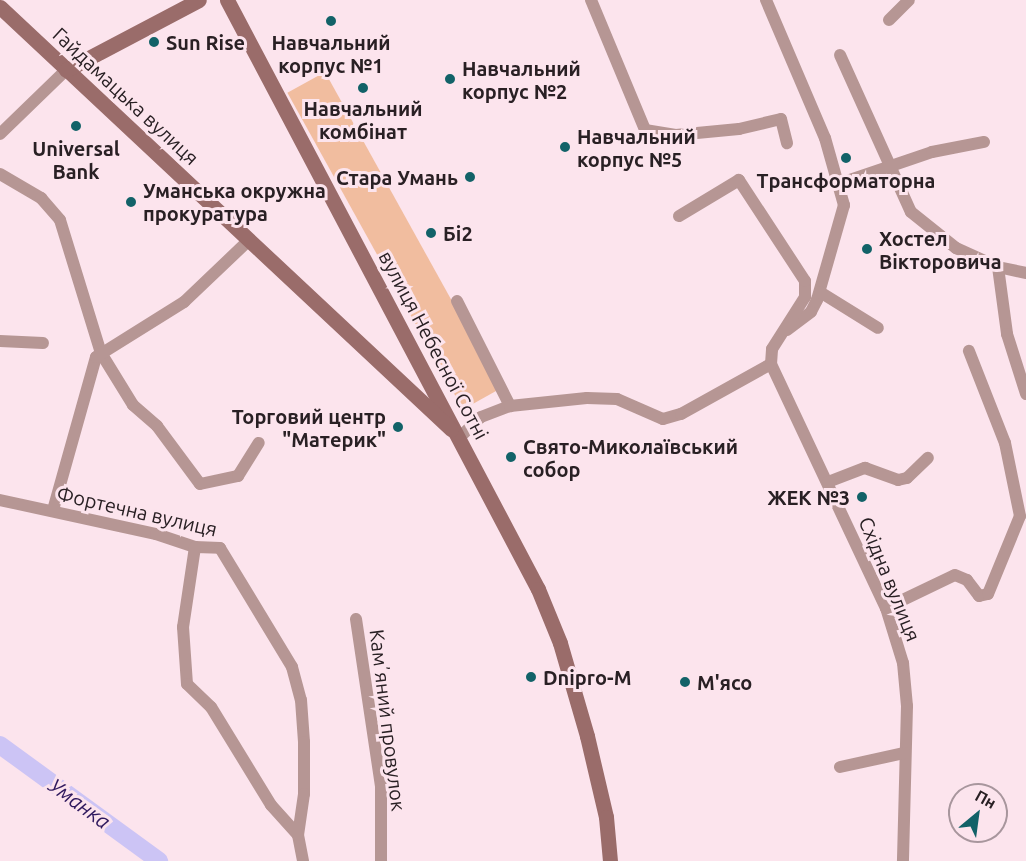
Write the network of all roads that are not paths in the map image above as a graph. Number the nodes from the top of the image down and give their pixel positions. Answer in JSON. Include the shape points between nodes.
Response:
{"nodes":[{"id":1,"x":199,"y":0,"type":"edge"},
{"id":2,"x":226,"y":0,"type":"edge"},
{"id":3,"x":591,"y":0,"type":"edge"},
{"id":4,"x":766,"y":0,"type":"edge"},
{"id":5,"x":909,"y":0,"type":"edge"},
{"id":6,"x":0,"y":7,"type":"edge"},
{"id":7,"x":889,"y":20,"type":"dead end"},
{"id":8,"x":840,"y":55,"type":"dead end"},
{"id":9,"x":66,"y":70,"type":"junction"},
{"id":10,"x":0,"y":134,"type":"edge"},
{"id":11,"x":984,"y":142,"type":"dead end"},
{"id":12,"x":787,"y":143,"type":"dead end"},
{"id":13,"x":888,"y":166,"type":"junction"},
{"id":14,"x":0,"y":174,"type":"edge"},
{"id":15,"x":838,"y":184,"type":"junction"},
{"id":16,"x":679,"y":216,"type":"dead end"},
{"id":17,"x":249,"y":240,"type":"junction"},
{"id":18,"x":998,"y":267,"type":"junction"},
{"id":19,"x":1026,"y":273,"type":"edge"},
{"id":20,"x":820,"y":292,"type":"junction"},
{"id":21,"x":457,"y":301,"type":"dead end"},
{"id":22,"x":878,"y":328,"type":"dead end"},
{"id":23,"x":784,"y":333,"type":"junction"},
{"id":24,"x":0,"y":341,"type":"edge"},
{"id":25,"x":43,"y":343,"type":"dead end"},
{"id":26,"x":969,"y":351,"type":"dead end"},
{"id":27,"x":101,"y":352,"type":"junction"},
{"id":28,"x":771,"y":364,"type":"junction"},
{"id":29,"x":424,"y":370,"type":"junction"},
{"id":30,"x":409,"y":390,"type":"junction"},
{"id":31,"x":1026,"y":394,"type":"edge"},
{"id":32,"x":510,"y":406,"type":"junction"},
{"id":33,"x":459,"y":438,"type":"junction"},
{"id":34,"x":259,"y":443,"type":"dead end"},
{"id":35,"x":928,"y":458,"type":"dead end"},
{"id":36,"x":828,"y":483,"type":"junction"},
{"id":37,"x":0,"y":500,"type":"edge"},
{"id":38,"x":53,"y":510,"type":"junction"},
{"id":39,"x":195,"y":547,"type":"junction"},
{"id":40,"x":886,"y":608,"type":"junction"},
{"id":41,"x":356,"y":619,"type":"dead end"},
{"id":42,"x":904,"y":753,"type":"junction"},
{"id":43,"x":840,"y":767,"type":"dead end"},
{"id":44,"x":298,"y":835,"type":"junction"},
{"id":45,"x":303,"y":861,"type":"edge"},
{"id":46,"x":381,"y":861,"type":"edge"},
{"id":47,"x":610,"y":861,"type":"edge"},
{"id":48,"x":903,"y":861,"type":"edge"}],
"edges":[{"from":1,"to":9,"type":"main road"},
{"from":2,"to":29,"type":"main road","name":"вулиця Небесної Сотні"},
{"from":3,"to":12,"type":"street","via":[[645,130],[676,135],[749,127],[781,119]]},
{"from":4,"to":15,"type":"street","via":[[825,138]]},
{"from":5,"to":7,"type":"street"},
{"from":6,"to":9,"type":"main road","name":"Гайдамацька вулиця"},
{"from":8,"to":13,"type":"street"},
{"from":9,"to":10,"type":"street"},
{"from":9,"to":17,"type":"main road","name":"Гайдамацька вулиця"},
{"from":11,"to":13,"type":"street"},
{"from":13,"to":15,"type":"street"},
{"from":13,"to":18,"type":"street","via":[[912,212],[956,248]]},
{"from":14,"to":27,"type":"street","via":[[41,198],[60,220]]},
{"from":15,"to":20,"type":"street","via":[[844,205],[842,220]]},
{"from":16,"to":23,"type":"street","via":[[739,180],[805,281],[805,297]]},
{"from":17,"to":27,"type":"street","via":[[184,302]]},
{"from":17,"to":30,"type":"main road","name":"Гайдамацька вулиця"},
{"from":18,"to":19,"type":"street"},
{"from":18,"to":31,"type":"street","via":[[1007,334]]},
{"from":20,"to":22,"type":"street"},
{"from":20,"to":23,"type":"street","via":[[811,312]]},
{"from":21,"to":32,"type":"street","name":"вулиця Небесної Сотні"},
{"from":23,"to":28,"type":"street","via":[[772,349]]},
{"from":24,"to":25,"type":"street"},
{"from":26,"to":40,"type":"street","via":[[1005,443],[1020,516],[987,594],[979,596],[967,580],[955,575]]},
{"from":27,"to":34,"type":"street","via":[[134,405],[157,426],[200,484],[238,476]]},
{"from":27,"to":38,"type":"street","via":[[96,357]]},
{"from":28,"to":32,"type":"street","via":[[681,414],[663,419],[617,399]]},
{"from":28,"to":36,"type":"street","name":"Східна вулиця"},
{"from":29,"to":30,"type":"main road"},
{"from":29,"to":33,"type":"main road","name":"вулиця Небесної Сотні"},
{"from":30,"to":33,"type":"main road","name":"Гайдамацька вулиця"},
{"from":32,"to":33,"type":"street","via":[[481,417]]},
{"from":33,"to":47,"type":"main road","name":"вулиця Небесної Сотні","via":[[538,589],[560,644],[595,769]]},
{"from":35,"to":36,"type":"street","via":[[907,478],[897,480],[865,468]]},
{"from":36,"to":40,"type":"street","name":"Східна вулиця"},
{"from":37,"to":38,"type":"street","name":"Фортечна вулиця"},
{"from":38,"to":39,"type":"street","name":"Фортечна вулиця"},
{"from":39,"to":44,"type":"street","via":[[183,627],[187,684],[211,707],[271,805]]},
{"from":39,"to":44,"type":"street","name":"Фортечна вулиця","via":[[220,548],[292,667],[301,700],[304,742],[304,794]]},
{"from":40,"to":42,"type":"street","name":"Східна вулиця","via":[[906,679]]},
{"from":41,"to":46,"type":"street","name":"Камʼяний провулок","via":[[381,788]]},
{"from":42,"to":43,"type":"street"},
{"from":42,"to":48,"type":"street","name":"Східна вулиця"},
{"from":44,"to":45,"type":"street","name":"Фортечна вулиця"}]}
